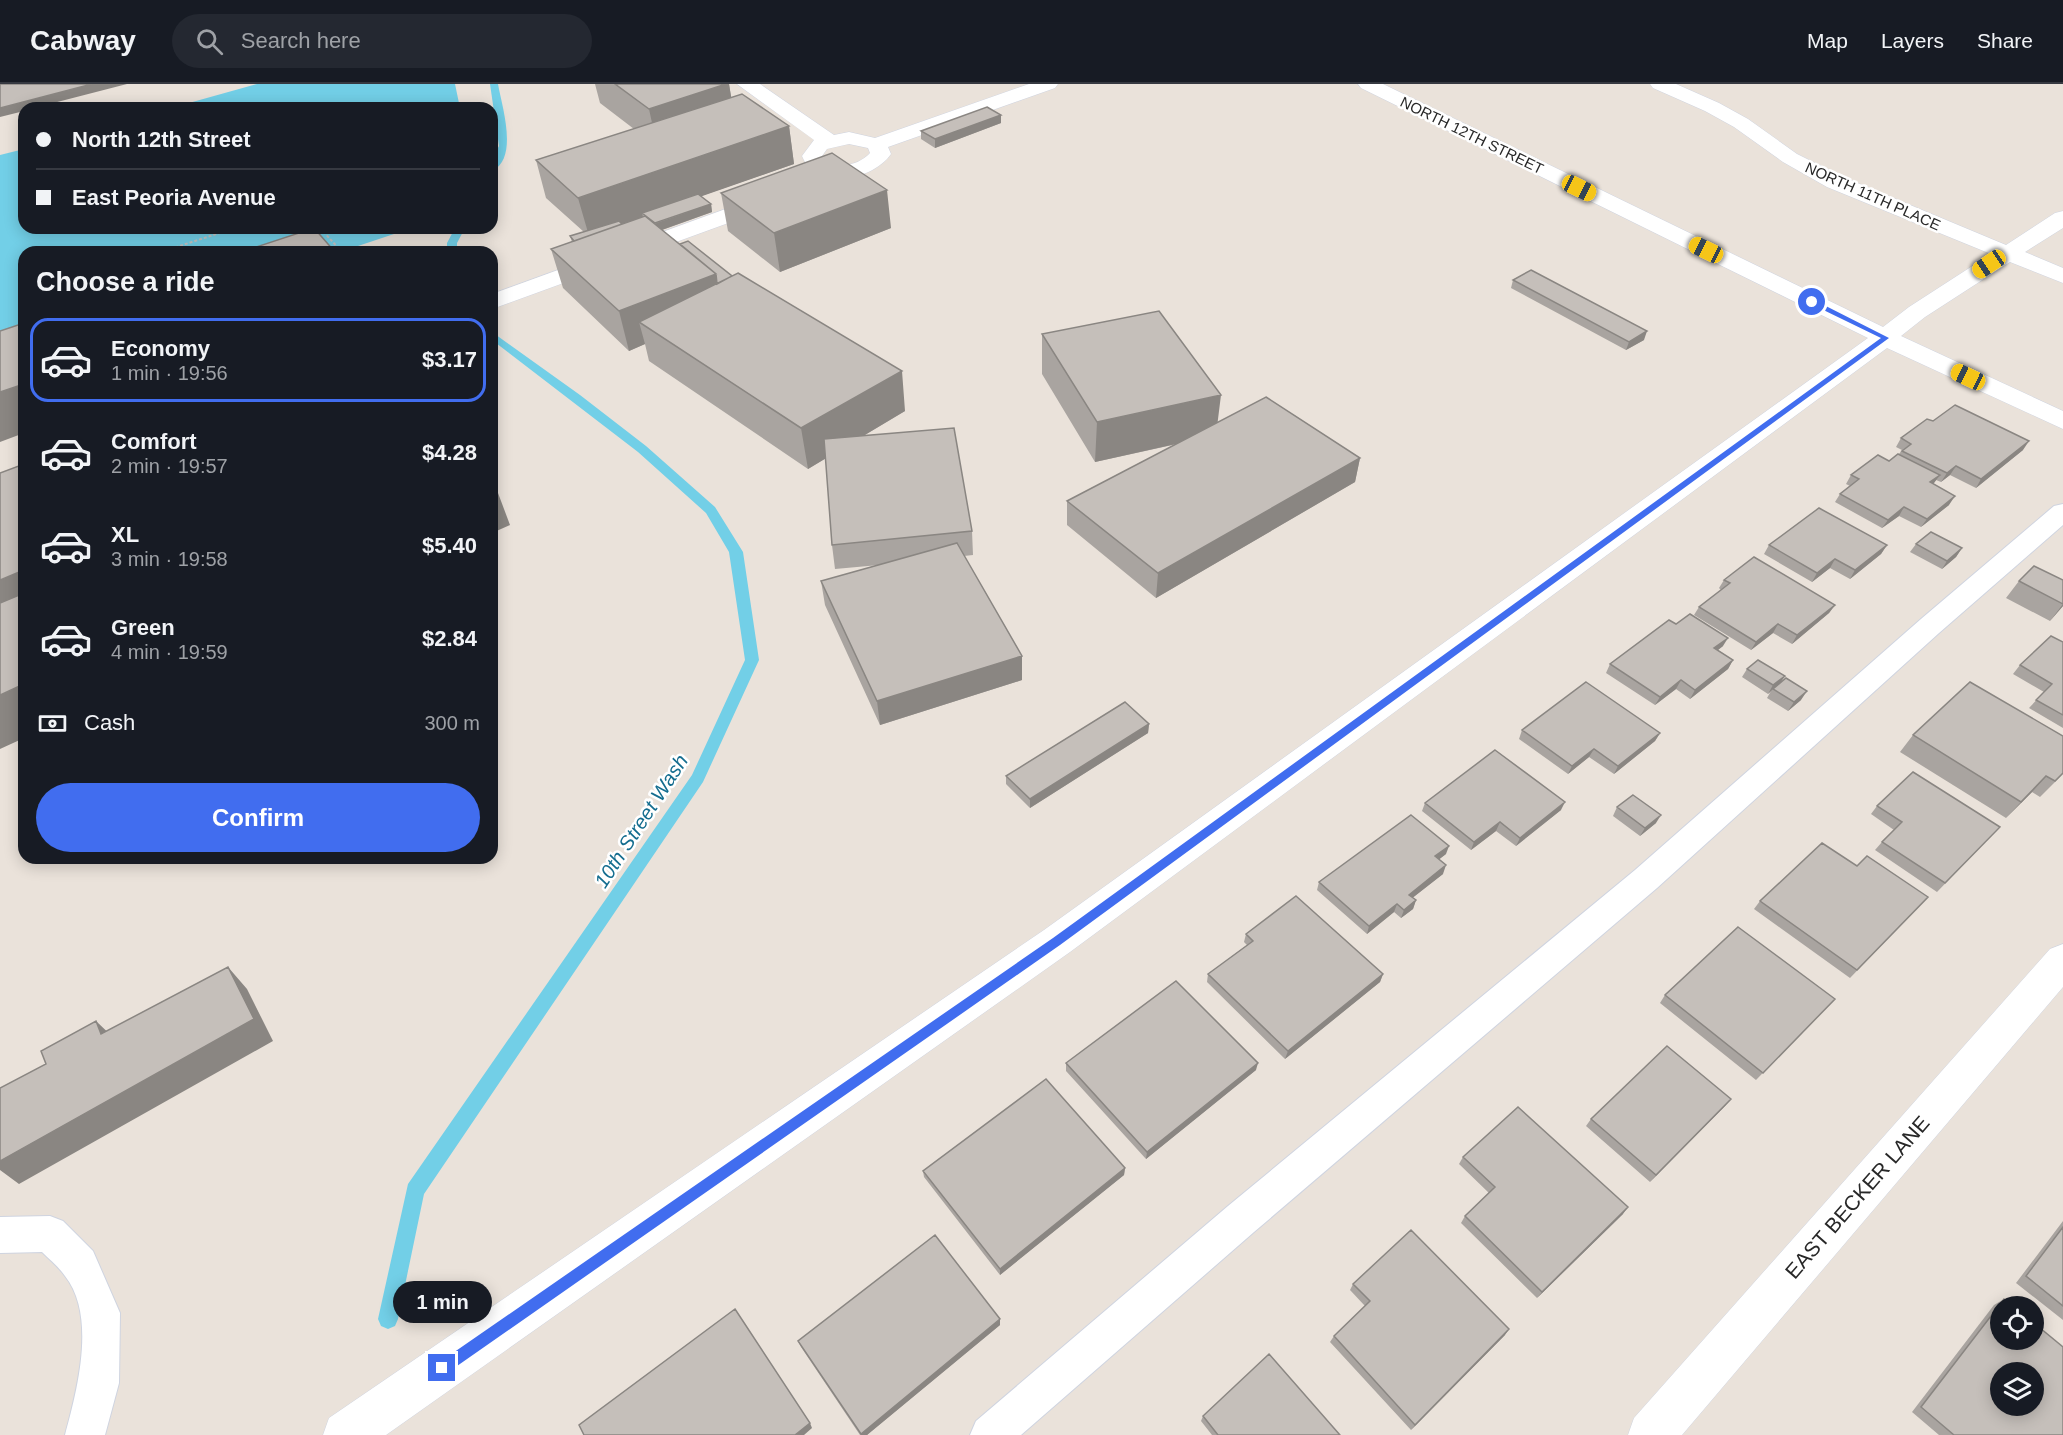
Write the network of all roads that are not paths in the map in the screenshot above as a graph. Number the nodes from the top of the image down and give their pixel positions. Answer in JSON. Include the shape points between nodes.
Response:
{"nodes":[{"id":1,"x":747,"y":84,"type":"edge"},
{"id":2,"x":1048,"y":84,"type":"edge"},
{"id":3,"x":1368,"y":84,"type":"edge"},
{"id":4,"x":1660,"y":84,"type":"edge"},
{"id":5,"x":828,"y":141,"type":"junction"},
{"id":6,"x":876,"y":144,"type":"junction"},
{"id":7,"x":839,"y":171,"type":"junction"},
{"id":8,"x":812,"y":185,"type":"edge"},
{"id":9,"x":790,"y":193,"type":"edge"},
{"id":10,"x":2055,"y":223,"type":"edge"},
{"id":11,"x":2005,"y":253,"type":"junction"},
{"id":12,"x":2063,"y":276,"type":"edge"},
{"id":13,"x":498,"y":300,"type":"edge"},
{"id":14,"x":1886,"y":338,"type":"junction"},
{"id":15,"x":2063,"y":421,"type":"edge"},
{"id":16,"x":2063,"y":512,"type":"edge"},
{"id":17,"x":2063,"y":960,"type":"edge"},
{"id":18,"x":0,"y":1235,"type":"edge"},
{"id":19,"x":85,"y":1435,"type":"edge"},
{"id":20,"x":346,"y":1435,"type":"edge"},
{"id":21,"x":990,"y":1435,"type":"edge"},
{"id":22,"x":1651,"y":1435,"type":"edge"}],
"edges":[{"from":1,"to":5,"type":"street"},
{"from":2,"to":6,"type":"street"},
{"from":3,"to":14,"type":"street","name":"NORTH 12TH STREET"},
{"from":4,"to":11,"type":"street","name":"NORTH 11TH PLACE","via":[[1712,107],[1835,182]]},
{"from":5,"to":6,"type":"street","via":[[859,139]]},
{"from":5,"to":7,"type":"street","via":[[819,145],[812,156],[819,166]]},
{"from":6,"to":7,"type":"street","via":[[881,154],[872,165]]},
{"from":7,"to":8,"type":"street"},
{"from":9,"to":13,"type":"street"},
{"from":10,"to":11,"type":"street"},
{"from":11,"to":12,"type":"street","name":"NORTH 11TH PLACE"},
{"from":11,"to":14,"type":"street","via":[[1917,312]]},
{"from":14,"to":15,"type":"street","name":"NORTH 12TH STREET"},
{"from":14,"to":20,"type":"street","via":[[1057,941]]},
{"from":16,"to":21,"type":"lane","via":[[1646,879]]},
{"from":17,"to":22,"type":"street","name":"EAST BECKER LANE"},
{"from":18,"to":19,"type":"lane","via":[[50,1234],[80,1264],[97,1303],[101,1313],[99,1383]]}]}
